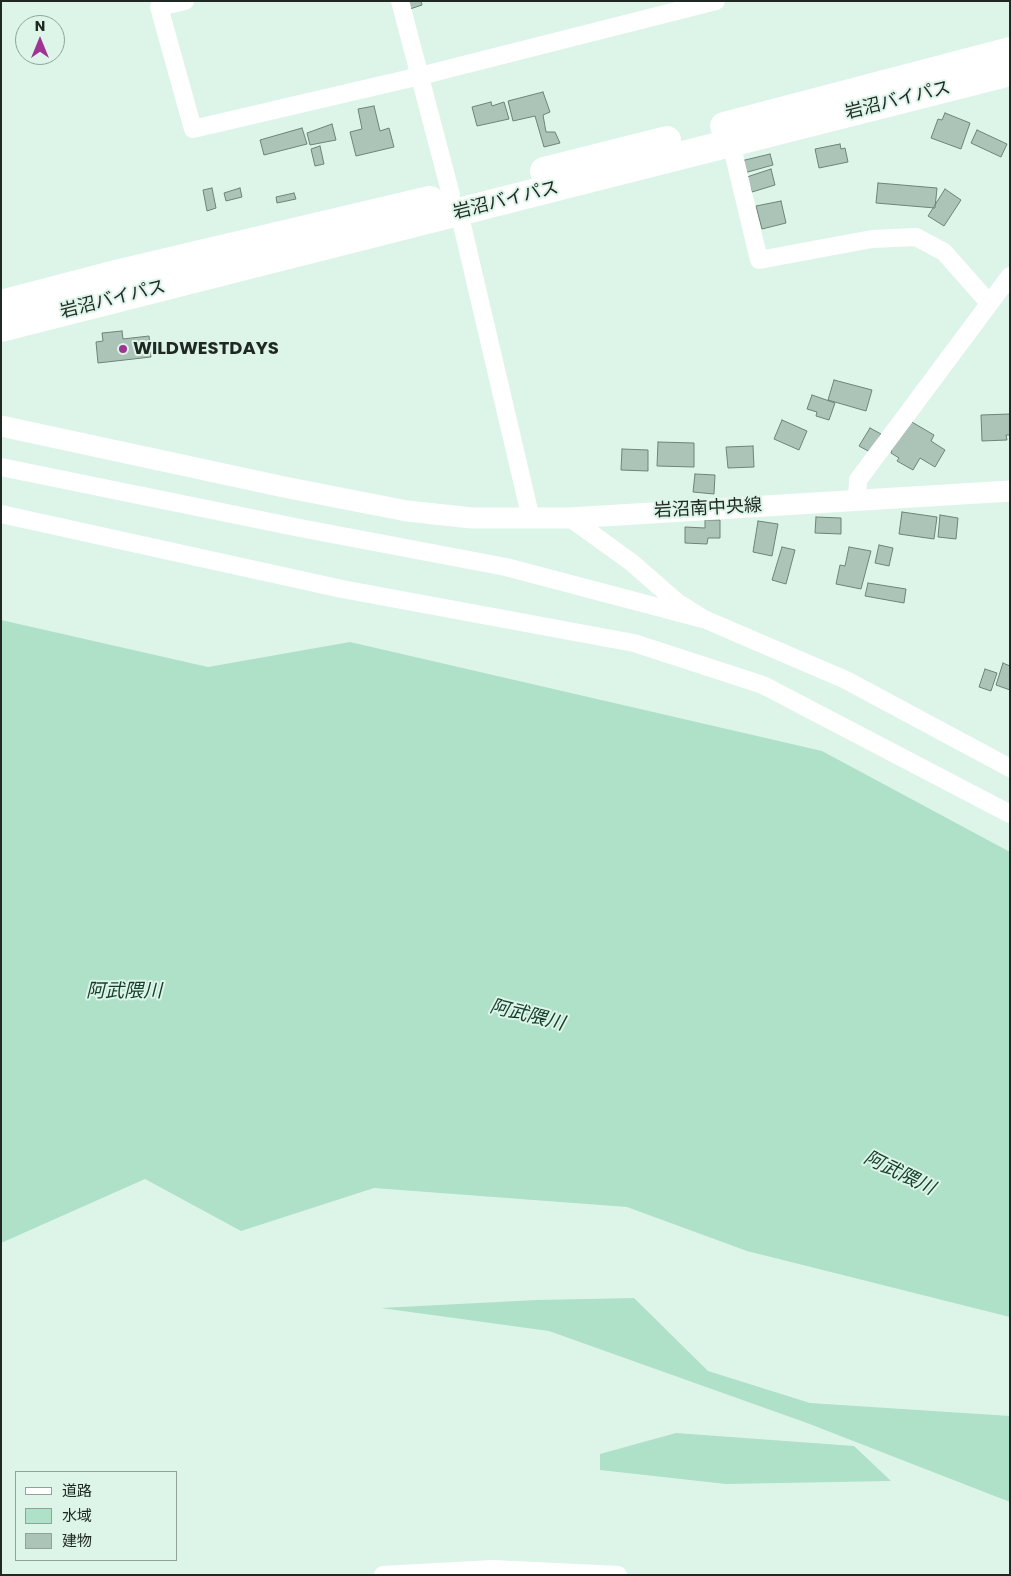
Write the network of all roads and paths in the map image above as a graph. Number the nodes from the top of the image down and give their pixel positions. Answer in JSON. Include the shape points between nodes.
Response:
{"nodes":[{"id":1,"x":185,"y":1,"type":"edge"},
{"id":2,"x":400,"y":1,"type":"edge"},
{"id":3,"x":716,"y":1,"type":"edge"},
{"id":4,"x":1010,"y":51,"type":"edge"},
{"id":5,"x":1010,"y":72,"type":"edge"},
{"id":6,"x":420,"y":76,"type":"junction"},
{"id":7,"x":731,"y":144,"type":"junction"},
{"id":8,"x":455,"y":204,"type":"junction"},
{"id":9,"x":1010,"y":276,"type":"edge"},
{"id":10,"x":989,"y":303,"type":"junction"},
{"id":11,"x":1,"y":304,"type":"edge"},
{"id":12,"x":1,"y":328,"type":"edge"},
{"id":13,"x":1,"y":426,"type":"edge"},
{"id":14,"x":1,"y":467,"type":"edge"},
{"id":15,"x":1010,"y":491,"type":"edge"},
{"id":16,"x":857,"y":500,"type":"junction"},
{"id":17,"x":1,"y":514,"type":"edge"},
{"id":18,"x":570,"y":518,"type":"junction"},
{"id":19,"x":531,"y":519,"type":"junction"},
{"id":20,"x":703,"y":619,"type":"junction"},
{"id":21,"x":1010,"y":768,"type":"edge"},
{"id":22,"x":1010,"y":814,"type":"edge"},
{"id":23,"x":383,"y":1575,"type":"edge"},
{"id":24,"x":618,"y":1575,"type":"edge"}],
"edges":[{"from":1,"to":6,"type":"street","via":[[159,8],[193,129]]},
{"from":2,"to":6,"type":"street"},
{"from":3,"to":6,"type":"street"},
{"from":4,"to":8,"type":"highway","name":"岩沼バイパス"},
{"from":5,"to":7,"type":"highway","name":"岩沼バイパス"},
{"from":6,"to":8,"type":"street"},
{"from":7,"to":8,"type":"highway","name":"岩沼バイパス"},
{"from":7,"to":10,"type":"street","via":[[759,260],[872,239],[916,237],[944,252]]},
{"from":8,"to":11,"type":"highway","name":"岩沼バイパス","via":[[112,275]]},
{"from":8,"to":12,"type":"highway","name":"岩沼バイパス"},
{"from":8,"to":19,"type":"street"},
{"from":9,"to":10,"type":"street"},
{"from":10,"to":16,"type":"street","via":[[858,480]]},
{"from":13,"to":19,"type":"street","name":"岩沼南中央線","via":[[407,511],[472,518]]},
{"from":14,"to":20,"type":"street","via":[[506,567]]},
{"from":15,"to":16,"type":"street","name":"岩沼南中央線"},
{"from":16,"to":18,"type":"street","name":"岩沼南中央線"},
{"from":17,"to":22,"type":"street","via":[[342,589],[634,643],[763,685]]},
{"from":18,"to":19,"type":"street","name":"岩沼南中央線"},
{"from":18,"to":20,"type":"street"},
{"from":20,"to":21,"type":"street","via":[[846,680]]},
{"from":23,"to":24,"type":"street","via":[[492,1569]]}]}
